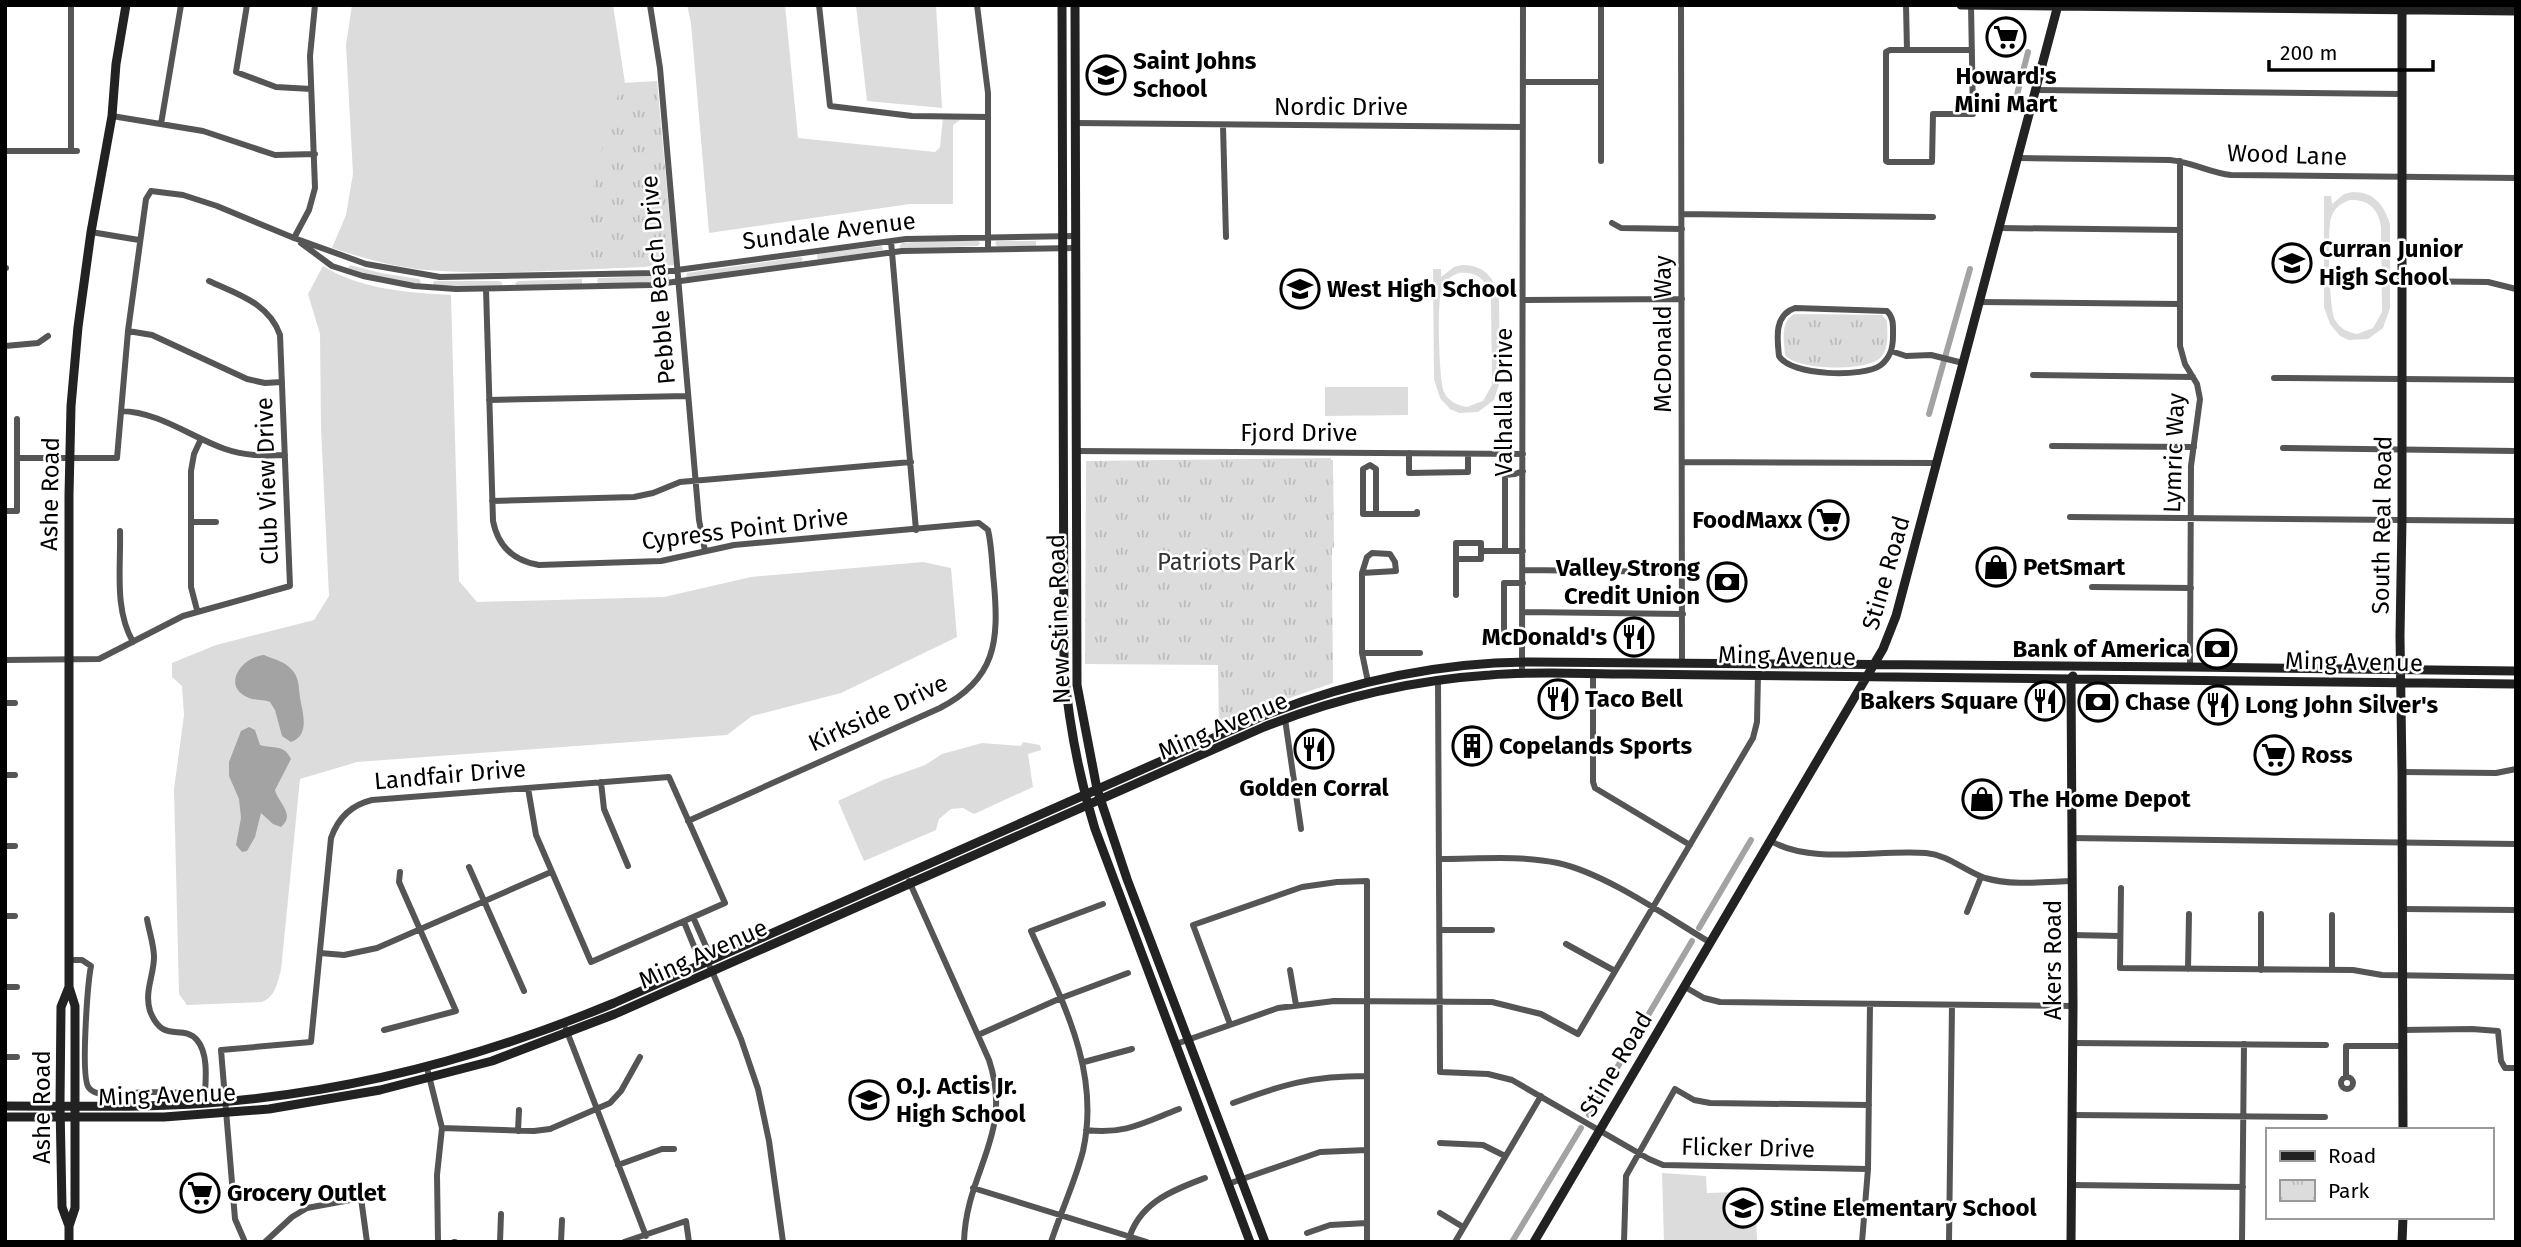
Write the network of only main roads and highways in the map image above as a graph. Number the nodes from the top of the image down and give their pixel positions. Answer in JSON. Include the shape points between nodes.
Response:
{"nodes":[{"id":1,"x":126,"y":5,"type":"edge"},
{"id":2,"x":1062,"y":5,"type":"edge"},
{"id":3,"x":1075,"y":5,"type":"edge"},
{"id":4,"x":1961,"y":5,"type":"edge"},
{"id":5,"x":1971,"y":5,"type":"edge"},
{"id":6,"x":1978,"y":5,"type":"edge"},
{"id":7,"x":2036,"y":6,"type":"edge"},
{"id":8,"x":2058,"y":6,"type":"edge"},
{"id":9,"x":2132,"y":6,"type":"edge"},
{"id":10,"x":2201,"y":6,"type":"edge"},
{"id":11,"x":2402,"y":8,"type":"edge"},
{"id":12,"x":2516,"y":11,"type":"edge"},
{"id":13,"x":1063,"y":402,"type":"junction"},
{"id":14,"x":1075,"y":451,"type":"junction"},
{"id":15,"x":1063,"y":459,"type":"junction"},
{"id":16,"x":1075,"y":492,"type":"junction"},
{"id":17,"x":1682,"y":663,"type":"junction"},
{"id":18,"x":1726,"y":663,"type":"junction"},
{"id":19,"x":1474,"y":665,"type":"junction"},
{"id":20,"x":1876,"y":665,"type":"junction"},
{"id":21,"x":2057,"y":667,"type":"junction"},
{"id":22,"x":2129,"y":667,"type":"junction"},
{"id":23,"x":2190,"y":667,"type":"junction"},
{"id":24,"x":2260,"y":668,"type":"junction"},
{"id":25,"x":1434,"y":669,"type":"junction"},
{"id":26,"x":2400,"y":670,"type":"junction"},
{"id":27,"x":2516,"y":671,"type":"edge"},
{"id":28,"x":1630,"y":674,"type":"junction"},
{"id":29,"x":1683,"y":674,"type":"junction"},
{"id":30,"x":1868,"y":676,"type":"junction"},
{"id":31,"x":2001,"y":677,"type":"junction"},
{"id":32,"x":2071,"y":678,"type":"junction"},
{"id":33,"x":2138,"y":678,"type":"junction"},
{"id":34,"x":2190,"y":679,"type":"junction"},
{"id":35,"x":1438,"y":680,"type":"junction"},
{"id":36,"x":2400,"y":682,"type":"junction"},
{"id":37,"x":2516,"y":684,"type":"edge"},
{"id":38,"x":1402,"y":686,"type":"junction"},
{"id":39,"x":1336,"y":690,"type":"junction"},
{"id":40,"x":1284,"y":719,"type":"junction"},
{"id":41,"x":1097,"y":789,"type":"junction"},
{"id":42,"x":1085,"y":795,"type":"junction"},
{"id":43,"x":1101,"y":801,"type":"junction"},
{"id":44,"x":1088,"y":806,"type":"junction"},
{"id":45,"x":69,"y":987,"type":"junction"},
{"id":46,"x":60,"y":1105,"type":"junction"},
{"id":47,"x":75,"y":1105,"type":"junction"},
{"id":48,"x":5,"y":1106,"type":"edge"},
{"id":49,"x":5,"y":1117,"type":"edge"},
{"id":50,"x":61,"y":1118,"type":"junction"},
{"id":51,"x":74,"y":1118,"type":"junction"},
{"id":52,"x":2403,"y":1128,"type":"edge"},
{"id":53,"x":2403,"y":1219,"type":"edge"},
{"id":54,"x":69,"y":1226,"type":"junction"},
{"id":55,"x":69,"y":1242,"type":"edge"},
{"id":56,"x":1250,"y":1242,"type":"edge"},
{"id":57,"x":1265,"y":1242,"type":"edge"},
{"id":58,"x":1534,"y":1242,"type":"edge"},
{"id":59,"x":2071,"y":1242,"type":"edge"},
{"id":60,"x":2402,"y":1242,"type":"edge"}],
"edges":[{"from":1,"to":45,"type":"main road","name":"Ashe Road","via":[[78,327],[69,459]]},
{"from":2,"to":13,"type":"main road","name":"New Stine Road"},
{"from":3,"to":14,"type":"main road","name":"New Stine Road"},
{"from":4,"to":5,"type":"main road"},
{"from":5,"to":6,"type":"main road"},
{"from":6,"to":7,"type":"main road"},
{"from":7,"to":8,"type":"main road"},
{"from":8,"to":9,"type":"main road"},
{"from":8,"to":20,"type":"main road","name":"Stine Road","via":[[1896,616]]},
{"from":9,"to":10,"type":"main road"},
{"from":10,"to":11,"type":"main road"},
{"from":11,"to":12,"type":"main road"},
{"from":11,"to":26,"type":"main road","name":"South Real Road"},
{"from":13,"to":14,"type":"main road","via":[[1069,410],[1068,444]]},
{"from":13,"to":15,"type":"main road","name":"New Stine Road"},
{"from":14,"to":16,"type":"main road","name":"New Stine Road"},
{"from":15,"to":16,"type":"main road","via":[[1069,465]]},
{"from":15,"to":42,"type":"main road","name":"New Stine Road","via":[[1063,669]]},
{"from":16,"to":41,"type":"main road","name":"New Stine Road","via":[[1075,669]]},
{"from":17,"to":18,"type":"main road","name":"Ming Avenue"},
{"from":17,"to":19,"type":"main road","name":"Ming Avenue"},
{"from":17,"to":28,"type":"main road","via":[[1671,669]]},
{"from":18,"to":20,"type":"main road","name":"Ming Avenue"},
{"from":18,"to":29,"type":"main road","via":[[1690,668]]},
{"from":19,"to":25,"type":"main road","name":"Ming Avenue"},
{"from":19,"to":35,"type":"main road","via":[[1445,673]]},
{"from":20,"to":21,"type":"main road","name":"Ming Avenue"},
{"from":20,"to":30,"type":"main road","name":"Stine Road"},
{"from":21,"to":22,"type":"main road","name":"Ming Avenue"},
{"from":21,"to":31,"type":"main road","via":[[2049,672]]},
{"from":22,"to":23,"type":"main road","name":"Ming Avenue"},
{"from":22,"to":32,"type":"main road","via":[[2076,672]]},
{"from":23,"to":24,"type":"main road","name":"Ming Avenue"},
{"from":23,"to":33,"type":"main road","via":[[2182,673]]},
{"from":24,"to":26,"type":"main road","name":"Ming Avenue"},
{"from":24,"to":34,"type":"main road","via":[[2199,674]]},
{"from":25,"to":38,"type":"main road"},
{"from":25,"to":39,"type":"main road","name":"Ming Avenue"},
{"from":26,"to":27,"type":"main road","name":"Ming Avenue"},
{"from":26,"to":36,"type":"main road","name":"South Real Road"},
{"from":28,"to":29,"type":"main road","name":"Ming Avenue"},
{"from":28,"to":35,"type":"main road","name":"Ming Avenue"},
{"from":29,"to":30,"type":"main road","name":"Ming Avenue"},
{"from":30,"to":31,"type":"main road","name":"Ming Avenue"},
{"from":30,"to":58,"type":"main road","name":"Stine Road"},
{"from":31,"to":32,"type":"main road","name":"Ming Avenue"},
{"from":32,"to":33,"type":"main road","name":"Ming Avenue"},
{"from":32,"to":59,"type":"main road","name":"Akers Road"},
{"from":33,"to":34,"type":"main road","name":"Ming Avenue"},
{"from":34,"to":36,"type":"main road","name":"Ming Avenue"},
{"from":35,"to":38,"type":"main road","name":"Ming Avenue"},
{"from":36,"to":37,"type":"main road","name":"Ming Avenue"},
{"from":36,"to":52,"type":"main road","name":"South Real Road"},
{"from":38,"to":40,"type":"main road","name":"Ming Avenue"},
{"from":39,"to":40,"type":"main road","via":[[1290,711]]},
{"from":39,"to":41,"type":"main road","name":"Ming Avenue","via":[[1264,716]]},
{"from":40,"to":43,"type":"main road","name":"Ming Avenue"},
{"from":41,"to":42,"type":"main road","name":"Ming Avenue"},
{"from":41,"to":43,"type":"main road","name":"New Stine Road"},
{"from":42,"to":44,"type":"main road","name":"New Stine Road"},
{"from":42,"to":47,"type":"main road","name":"Ming Avenue","via":[[563,1024],[490,1049],[427,1068],[320,1090],[226,1102]]},
{"from":43,"to":44,"type":"main road","name":"Ming Avenue"},
{"from":43,"to":57,"type":"main road","name":"New Stine Road"},
{"from":44,"to":51,"type":"main road","name":"Ming Avenue","via":[[568,1034],[492,1061],[311,1103],[164,1117]]},
{"from":44,"to":56,"type":"main road","name":"New Stine Road"},
{"from":45,"to":46,"type":"main road","name":"Ashe Road","via":[[61,1007]]},
{"from":45,"to":47,"type":"main road","name":"Ashe Road","via":[[75,1006]]},
{"from":46,"to":47,"type":"main road","name":"Ming Avenue"},
{"from":46,"to":48,"type":"main road","name":"Ming Avenue"},
{"from":46,"to":50,"type":"main road","name":"Ashe Road"},
{"from":47,"to":51,"type":"main road","name":"Ashe Road"},
{"from":49,"to":50,"type":"main road","name":"Ming Avenue"},
{"from":50,"to":51,"type":"main road","name":"Ming Avenue"},
{"from":50,"to":54,"type":"main road","name":"Ashe Road","via":[[62,1207]]},
{"from":51,"to":54,"type":"main road","name":"Ashe Road","via":[[75,1208]]},
{"from":53,"to":60,"type":"main road"},
{"from":54,"to":55,"type":"main road","name":"Ashe Road"}]}
